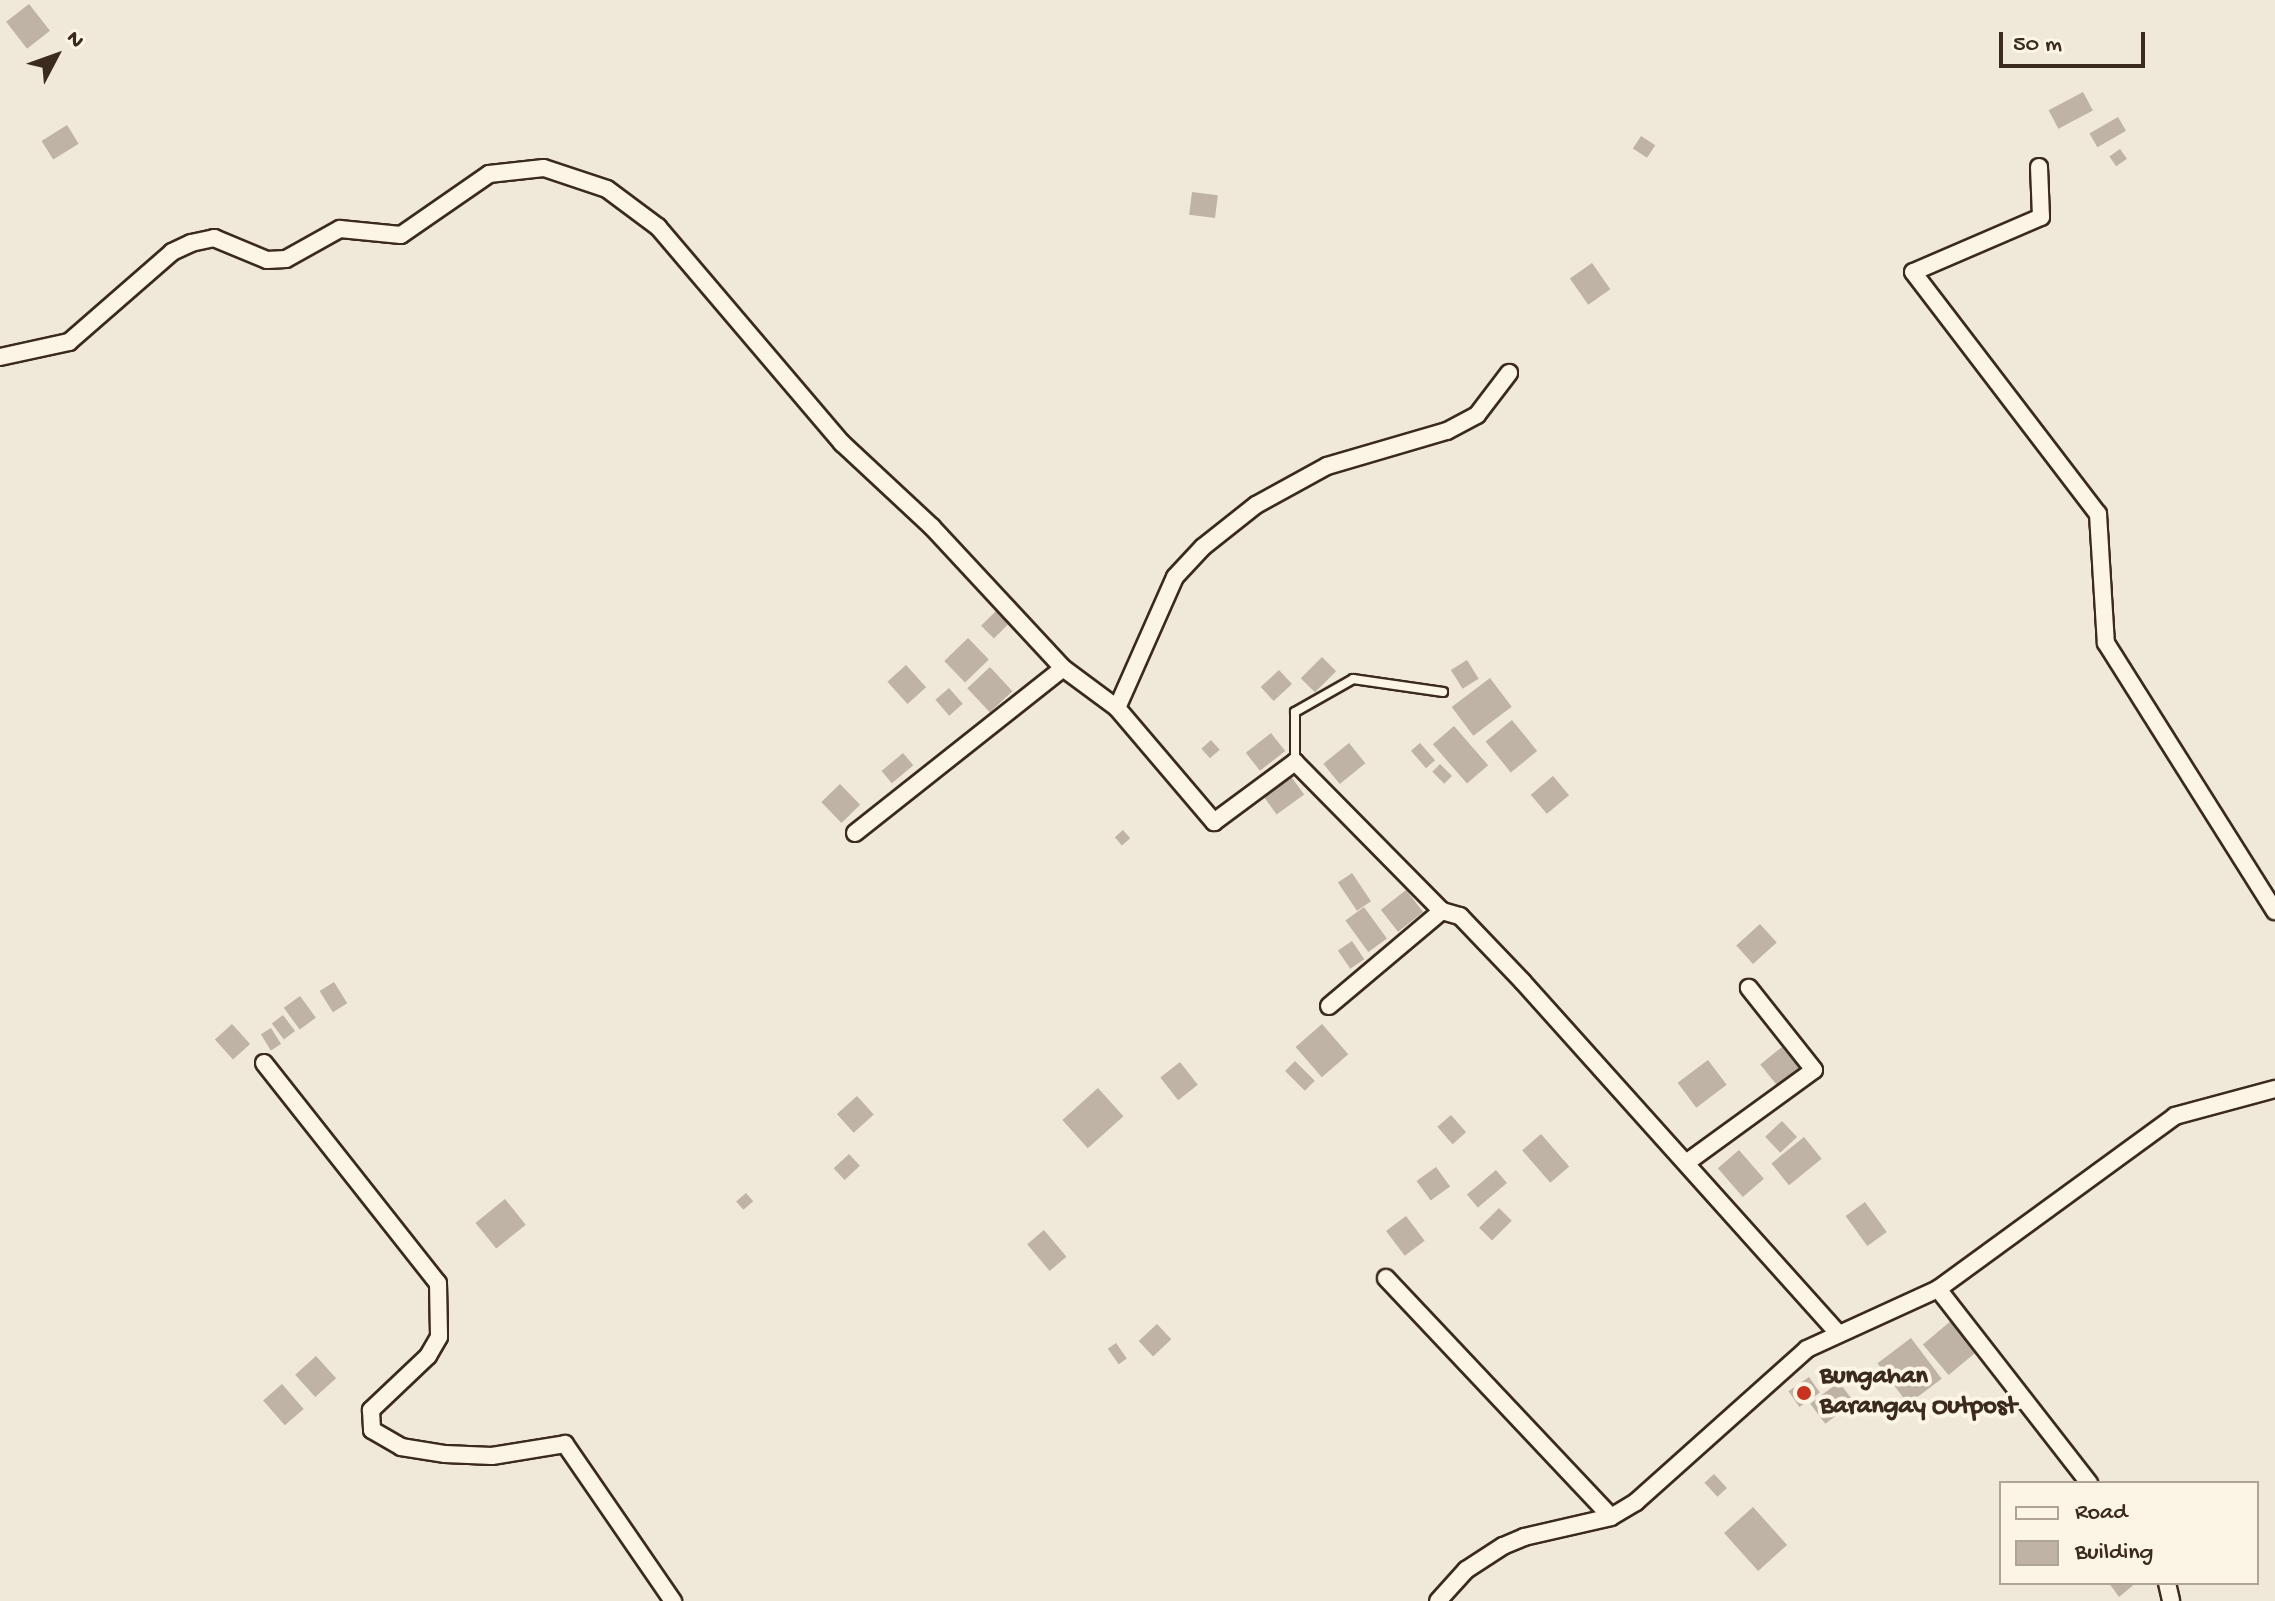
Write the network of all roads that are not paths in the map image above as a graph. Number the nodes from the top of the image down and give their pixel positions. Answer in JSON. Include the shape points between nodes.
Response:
{"nodes":[{"id":1,"x":2039,"y":167,"type":"dead end"},
{"id":2,"x":0,"y":357,"type":"edge"},
{"id":3,"x":1509,"y":373,"type":"dead end"},
{"id":4,"x":1063,"y":668,"type":"junction"},
{"id":5,"x":1443,"y":692,"type":"dead end"},
{"id":6,"x":1117,"y":708,"type":"junction"},
{"id":7,"x":1295,"y":762,"type":"junction"},
{"id":8,"x":855,"y":833,"type":"dead end"},
{"id":9,"x":1442,"y":911,"type":"junction"},
{"id":10,"x":2275,"y":911,"type":"edge"},
{"id":11,"x":1749,"y":988,"type":"dead end"},
{"id":12,"x":1329,"y":1006,"type":"dead end"},
{"id":13,"x":264,"y":1063,"type":"dead end"},
{"id":14,"x":2275,"y":1089,"type":"edge"},
{"id":15,"x":1686,"y":1163,"type":"junction"},
{"id":16,"x":1386,"y":1278,"type":"dead end"},
{"id":17,"x":1938,"y":1289,"type":"junction"},
{"id":18,"x":1838,"y":1333,"type":"junction"},
{"id":19,"x":2087,"y":1481,"type":"edge"},
{"id":20,"x":1611,"y":1517,"type":"junction"},
{"id":21,"x":673,"y":1601,"type":"edge"},
{"id":22,"x":1438,"y":1601,"type":"edge"}],
"edges":[{"from":1,"to":10,"type":"street","via":[[2041,217],[1913,272],[2098,514],[2106,643]]},
{"from":2,"to":4,"type":"street","via":[[69,342],[172,252],[191,243],[214,238],[267,260],[286,259],[340,229],[401,235],[489,174],[544,168],[575,175],[607,189],[658,227],[842,443],[952,548]]},
{"from":3,"to":6,"type":"street","via":[[1477,415],[1447,431],[1314,472],[1256,505],[1203,547],[1175,577]]},
{"from":4,"to":6,"type":"street"},
{"from":4,"to":8,"type":"street"},
{"from":5,"to":7,"type":"lane","via":[[1353,679],[1295,712]]},
{"from":6,"to":7,"type":"street","via":[[1214,822]]},
{"from":7,"to":9,"type":"street"},
{"from":9,"to":12,"type":"street"},
{"from":9,"to":15,"type":"street","via":[[1460,916]]},
{"from":11,"to":15,"type":"street","via":[[1814,1070]]},
{"from":13,"to":21,"type":"street","via":[[438,1283],[439,1337],[428,1356],[371,1410],[372,1430],[401,1447],[445,1454],[492,1456],[565,1444]]},
{"from":14,"to":17,"type":"street","via":[[2175,1116]]},
{"from":15,"to":18,"type":"street"},
{"from":16,"to":20,"type":"street"},
{"from":17,"to":18,"type":"street"},
{"from":17,"to":19,"type":"street"},
{"from":18,"to":20,"type":"street","via":[[1807,1349],[1636,1502]]},
{"from":20,"to":22,"type":"street","via":[[1503,1546],[1466,1570]]}]}
